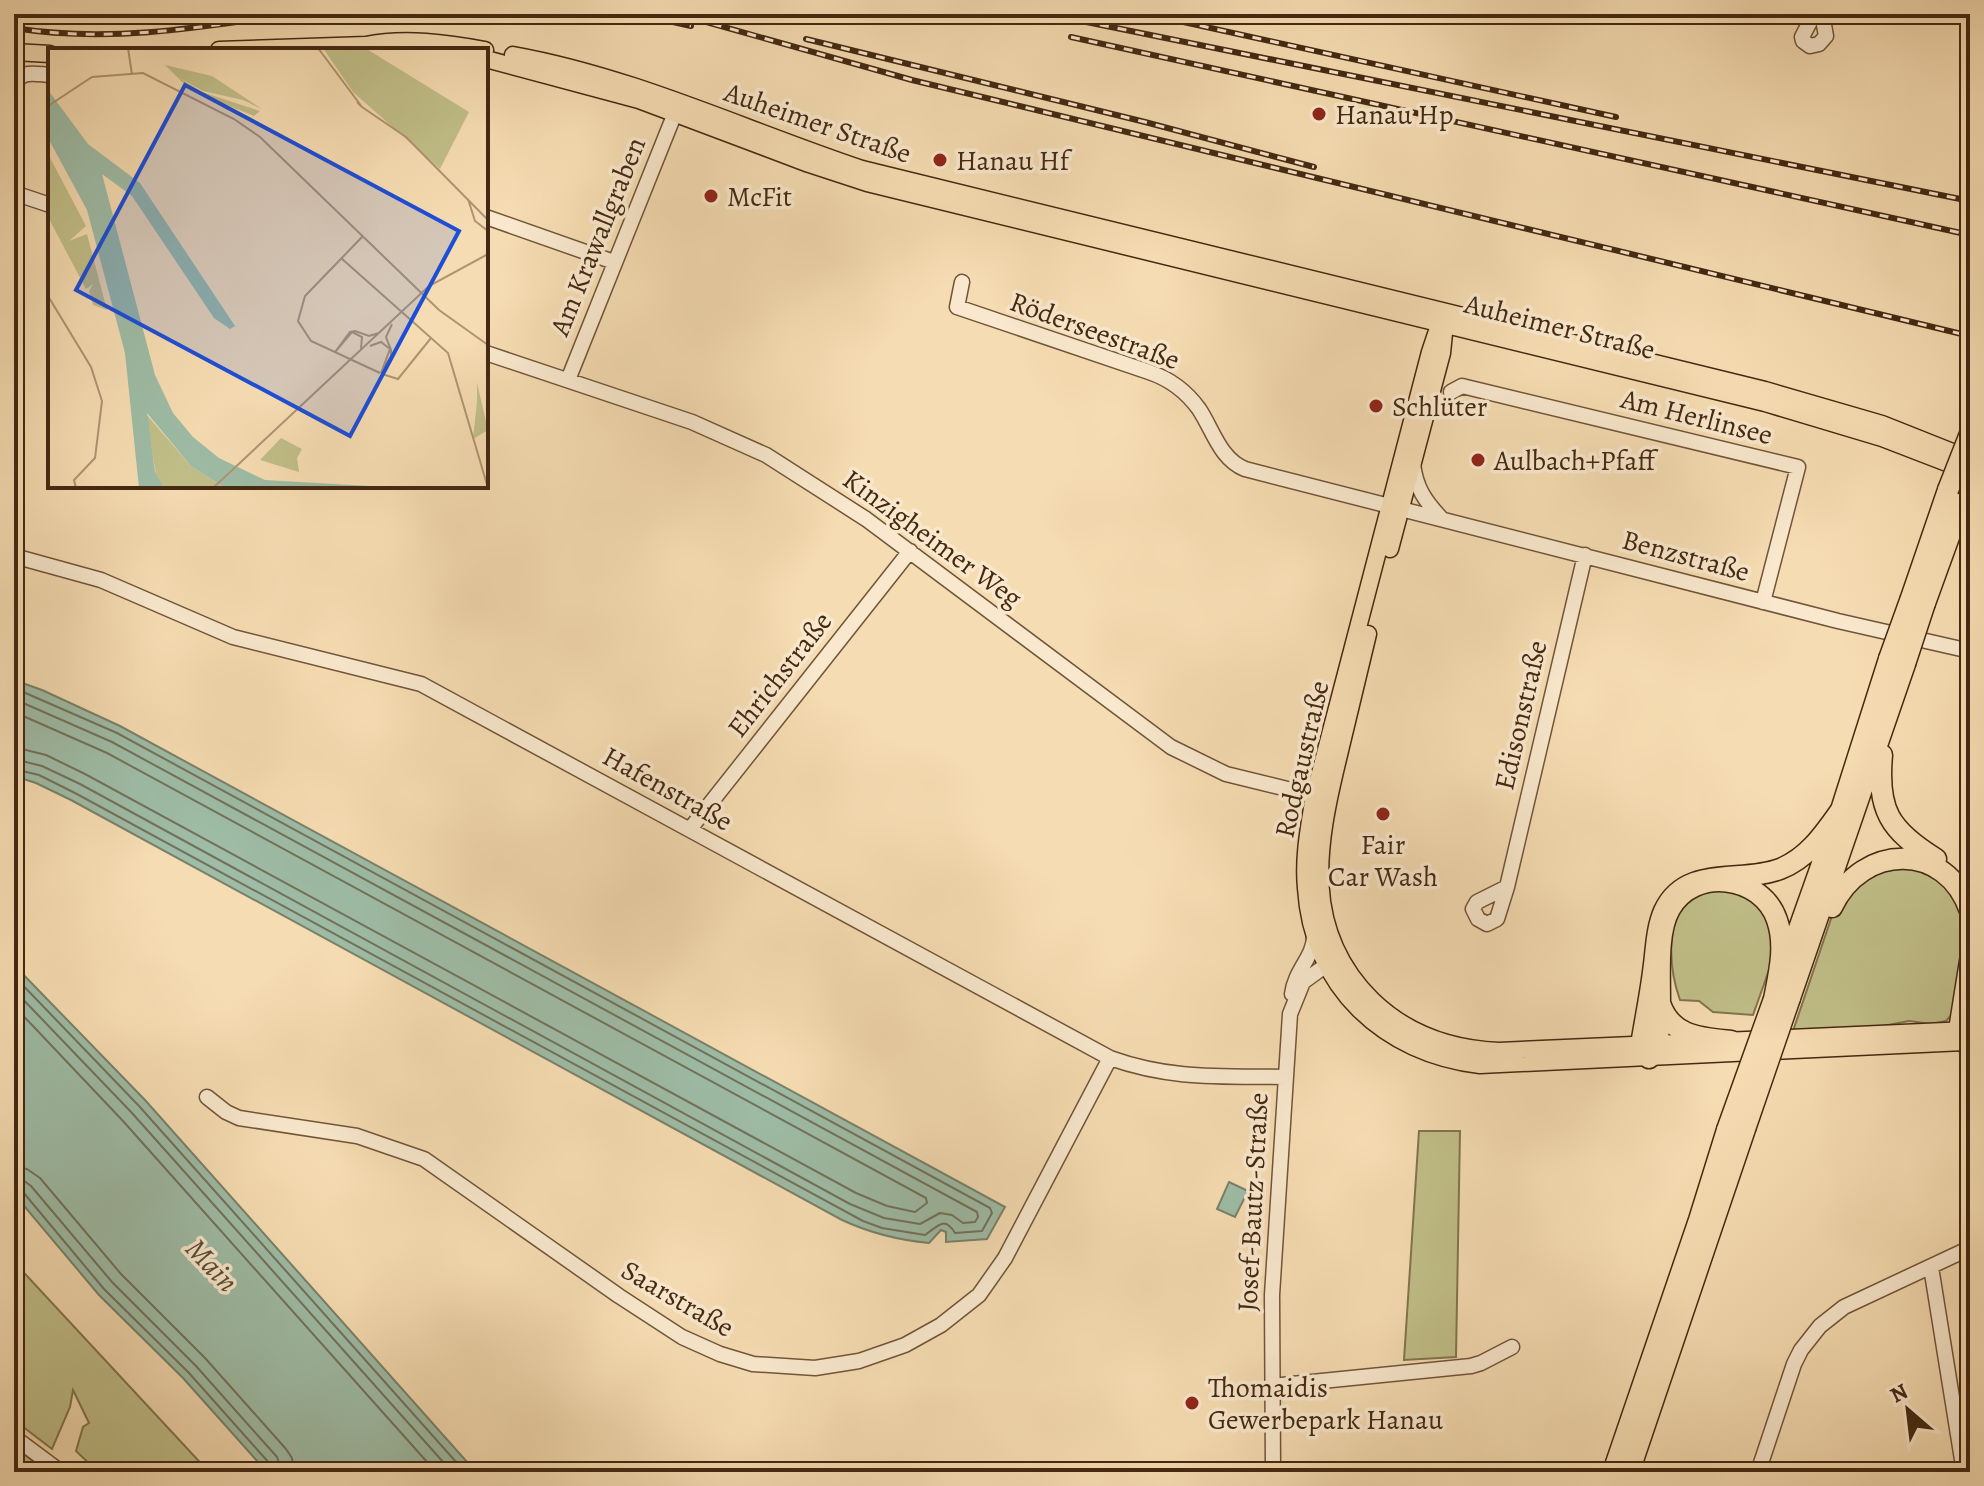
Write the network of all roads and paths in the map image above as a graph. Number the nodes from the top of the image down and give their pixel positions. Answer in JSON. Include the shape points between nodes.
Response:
{"nodes":[{"id":1,"x":1814,"y":14,"type":"edge"},
{"id":2,"x":1822,"y":14,"type":"edge"},
{"id":3,"x":366,"y":45,"type":"junction"},
{"id":4,"x":278,"y":48,"type":"edge"},
{"id":5,"x":378,"y":48,"type":"edge"},
{"id":6,"x":470,"y":48,"type":"edge"},
{"id":7,"x":488,"y":50,"type":"edge"},
{"id":8,"x":14,"y":52,"type":"edge"},
{"id":9,"x":48,"y":54,"type":"edge"},
{"id":10,"x":488,"y":60,"type":"edge"},
{"id":11,"x":48,"y":75,"type":"edge"},
{"id":12,"x":14,"y":87,"type":"edge"},
{"id":13,"x":675,"y":113,"type":"junction"},
{"id":14,"x":14,"y":193,"type":"edge"},
{"id":15,"x":48,"y":204,"type":"edge"},
{"id":16,"x":488,"y":218,"type":"edge"},
{"id":17,"x":1134,"y":242,"type":"junction"},
{"id":18,"x":614,"y":262,"type":"junction"},
{"id":19,"x":962,"y":282,"type":"dead end"},
{"id":20,"x":1430,"y":309,"type":"junction"},
{"id":21,"x":1401,"y":314,"type":"junction"},
{"id":22,"x":1457,"y":316,"type":"junction"},
{"id":23,"x":1441,"y":324,"type":"junction"},
{"id":24,"x":1479,"y":333,"type":"junction"},
{"id":25,"x":1436,"y":353,"type":"junction"},
{"id":26,"x":488,"y":354,"type":"edge"},
{"id":27,"x":568,"y":380,"type":"junction"},
{"id":28,"x":1451,"y":392,"type":"dead end"},
{"id":29,"x":1970,"y":434,"type":"edge"},
{"id":30,"x":1970,"y":459,"type":"edge"},
{"id":31,"x":1413,"y":464,"type":"junction"},
{"id":32,"x":1970,"y":472,"type":"edge"},
{"id":33,"x":1961,"y":488,"type":"edge"},
{"id":34,"x":1395,"y":506,"type":"junction"},
{"id":35,"x":1442,"y":518,"type":"junction"},
{"id":36,"x":910,"y":551,"type":"junction"},
{"id":37,"x":1585,"y":555,"type":"junction"},
{"id":38,"x":14,"y":556,"type":"edge"},
{"id":39,"x":1763,"y":602,"type":"junction"},
{"id":40,"x":1970,"y":651,"type":"edge"},
{"id":41,"x":1897,"y":661,"type":"junction"},
{"id":42,"x":1884,"y":724,"type":"junction"},
{"id":43,"x":1321,"y":798,"type":"junction"},
{"id":44,"x":1841,"y":810,"type":"junction"},
{"id":45,"x":690,"y":829,"type":"junction"},
{"id":46,"x":1507,"y":887,"type":"dead end"},
{"id":47,"x":1970,"y":892,"type":"edge"},
{"id":48,"x":1970,"y":911,"type":"edge"},
{"id":49,"x":1323,"y":958,"type":"junction"},
{"id":50,"x":1970,"y":961,"type":"edge"},
{"id":51,"x":1782,"y":998,"type":"junction"},
{"id":52,"x":1659,"y":1000,"type":"junction"},
{"id":53,"x":1291,"y":1010,"type":"junction"},
{"id":54,"x":1967,"y":1036,"type":"edge"},
{"id":55,"x":1731,"y":1041,"type":"junction"},
{"id":56,"x":1650,"y":1049,"type":"junction"},
{"id":57,"x":1110,"y":1058,"type":"junction"},
{"id":58,"x":1285,"y":1077,"type":"junction"},
{"id":59,"x":207,"y":1097,"type":"dead end"},
{"id":60,"x":1736,"y":1130,"type":"junction"},
{"id":61,"x":1970,"y":1248,"type":"edge"},
{"id":62,"x":1931,"y":1267,"type":"junction"},
{"id":63,"x":1512,"y":1347,"type":"dead end"},
{"id":64,"x":1272,"y":1386,"type":"junction"},
{"id":65,"x":14,"y":1437,"type":"edge"},
{"id":66,"x":54,"y":1470,"type":"edge"},
{"id":67,"x":1273,"y":1472,"type":"edge"},
{"id":68,"x":1613,"y":1472,"type":"edge"},
{"id":69,"x":1629,"y":1472,"type":"edge"},
{"id":70,"x":1758,"y":1472,"type":"edge"},
{"id":71,"x":1964,"y":1472,"type":"edge"}],
"edges":[{"from":1,"to":2,"type":"street","via":[[1802,37],[1810,46],[1826,36]]},
{"from":3,"to":4,"type":"main road"},
{"from":3,"to":5,"type":"main road"},
{"from":3,"to":6,"type":"main road","name":"Auheimer Straße"},
{"from":7,"to":17,"type":"main road","name":"Auheimer Straße","via":[[624,81],[862,169]]},
{"from":8,"to":9,"type":"main road"},
{"from":10,"to":13,"type":"main road","name":"Auheimer Straße"},
{"from":11,"to":12,"type":"street","via":[[24,74]]},
{"from":13,"to":17,"type":"main road","name":"Auheimer Straße","via":[[853,179]]},
{"from":13,"to":18,"type":"street","name":"Am Krawallgraben"},
{"from":14,"to":15,"type":"street"},
{"from":16,"to":18,"type":"street"},
{"from":17,"to":20,"type":"main road","name":"Auheimer Straße"},
{"from":17,"to":21,"type":"main road","name":"Auheimer Straße"},
{"from":18,"to":27,"type":"street","name":"Am Krawallgraben"},
{"from":19,"to":34,"type":"street","name":"Röderseestraße","via":[[957,307],[1173,383],[1198,408],[1238,466]]},
{"from":20,"to":22,"type":"main road","name":"Auheimer Straße"},
{"from":20,"to":23,"type":"main road"},
{"from":21,"to":23,"type":"main road","name":"Auheimer Straße"},
{"from":21,"to":25,"type":"main road"},
{"from":22,"to":23,"type":"main road"},
{"from":22,"to":30,"type":"main road","name":"Auheimer Straße","via":[[1821,405]]},
{"from":23,"to":24,"type":"main road","name":"Auheimer Straße"},
{"from":23,"to":25,"type":"main road","name":"Rodgaustraße"},
{"from":24,"to":25,"type":"main road","via":[[1460,337]]},
{"from":24,"to":32,"type":"main road","name":"Auheimer Straße","via":[[1808,414]]},
{"from":25,"to":31,"type":"main road","name":"Rodgaustraße"},
{"from":25,"to":34,"type":"main road","name":"Rodgaustraße"},
{"from":26,"to":27,"type":"street","name":"Kinzigheimer Weg"},
{"from":27,"to":36,"type":"street","name":"Kinzigheimer Weg","via":[[743,443],[822,489]]},
{"from":28,"to":39,"type":"street","name":"Am Herlinsee","via":[[1462,386],[1798,467]]},
{"from":29,"to":33,"type":"highway","bridge":true},
{"from":31,"to":34,"type":"main road","name":"Rodgaustraße"},
{"from":31,"to":35,"type":"street","via":[[1418,489]]},
{"from":33,"to":41,"type":"highway","bridge":true},
{"from":34,"to":35,"type":"street","name":"Benzstraße"},
{"from":34,"to":43,"type":"main road","name":"Rodgaustraße"},
{"from":35,"to":37,"type":"street","name":"Benzstraße"},
{"from":36,"to":43,"type":"street","name":"Kinzigheimer Weg","via":[[1171,747],[1226,774]]},
{"from":36,"to":45,"type":"street","name":"Ehrichstraße"},
{"from":37,"to":39,"type":"street","name":"Benzstraße"},
{"from":37,"to":46,"type":"street","name":"Edisonstraße"},
{"from":38,"to":45,"type":"street","name":"Hafenstraße","via":[[110,584],[224,634],[421,684]]},
{"from":39,"to":40,"type":"street","name":"Benzstraße"},
{"from":41,"to":42,"type":"highway"},
{"from":41,"to":44,"type":"highway"},
{"from":42,"to":47,"type":"highway","via":[[1880,792],[1891,820],[1912,843],[1960,877]]},
{"from":42,"to":51,"type":"highway"},
{"from":43,"to":49,"type":"main road","name":"Rodgaustraße"},
{"from":43,"to":49,"type":"main road","name":"Rodgaustraße","via":[[1305,872],[1307,903]]},
{"from":44,"to":51,"type":"highway"},
{"from":44,"to":56,"type":"highway","via":[[1809,851],[1790,864],[1761,874],[1700,880],[1670,901],[1659,928]]},
{"from":45,"to":57,"type":"street","name":"Hafenstraße"},
{"from":48,"to":51,"type":"highway","via":[[1960,890],[1939,869],[1900,858],[1874,864],[1843,888]]},
{"from":49,"to":53,"type":"street","name":"Josef-Bautz-Straße","via":[[1303,982]]},
{"from":49,"to":53,"type":"street","via":[[1296,975]]},
{"from":49,"to":56,"type":"main road","name":"Rodgaustraße","via":[[1354,1005],[1384,1031],[1441,1058],[1480,1065]]},
{"from":50,"to":54,"type":"highway"},
{"from":51,"to":52,"type":"highway","via":[[1775,914],[1757,891],[1723,881],[1690,888],[1667,913],[1658,967]]},
{"from":51,"to":60,"type":"highway","bridge":true},
{"from":52,"to":55,"type":"highway","via":[[1669,1022],[1683,1033]]},
{"from":52,"to":56,"type":"highway"},
{"from":53,"to":58,"type":"street","name":"Josef-Bautz-Straße"},
{"from":54,"to":55,"type":"main road","name":"Rodgaustraße"},
{"from":54,"to":56,"type":"main road","name":"Rodgaustraße"},
{"from":55,"to":56,"type":"main road","name":"Rodgaustraße"},
{"from":57,"to":58,"type":"street","name":"Hafenstraße","via":[[1167,1074]]},
{"from":57,"to":59,"type":"street","name":"Saarstraße","via":[[1005,1258],[979,1295],[905,1345],[859,1361],[815,1368],[753,1364],[682,1337],[424,1159],[342,1133],[239,1118]]},
{"from":58,"to":64,"type":"street","name":"Josef-Bautz-Straße"},
{"from":60,"to":68,"type":"highway","via":[[1699,1220]]},
{"from":60,"to":69,"type":"highway"},
{"from":61,"to":62,"type":"street"},
{"from":62,"to":70,"type":"street","via":[[1844,1307],[1809,1338],[1794,1364]]},
{"from":62,"to":71,"type":"street"},
{"from":63,"to":64,"type":"street","via":[[1471,1366]]},
{"from":64,"to":67,"type":"street","name":"Josef-Bautz-Straße"},
{"from":65,"to":66,"type":"street"}]}
